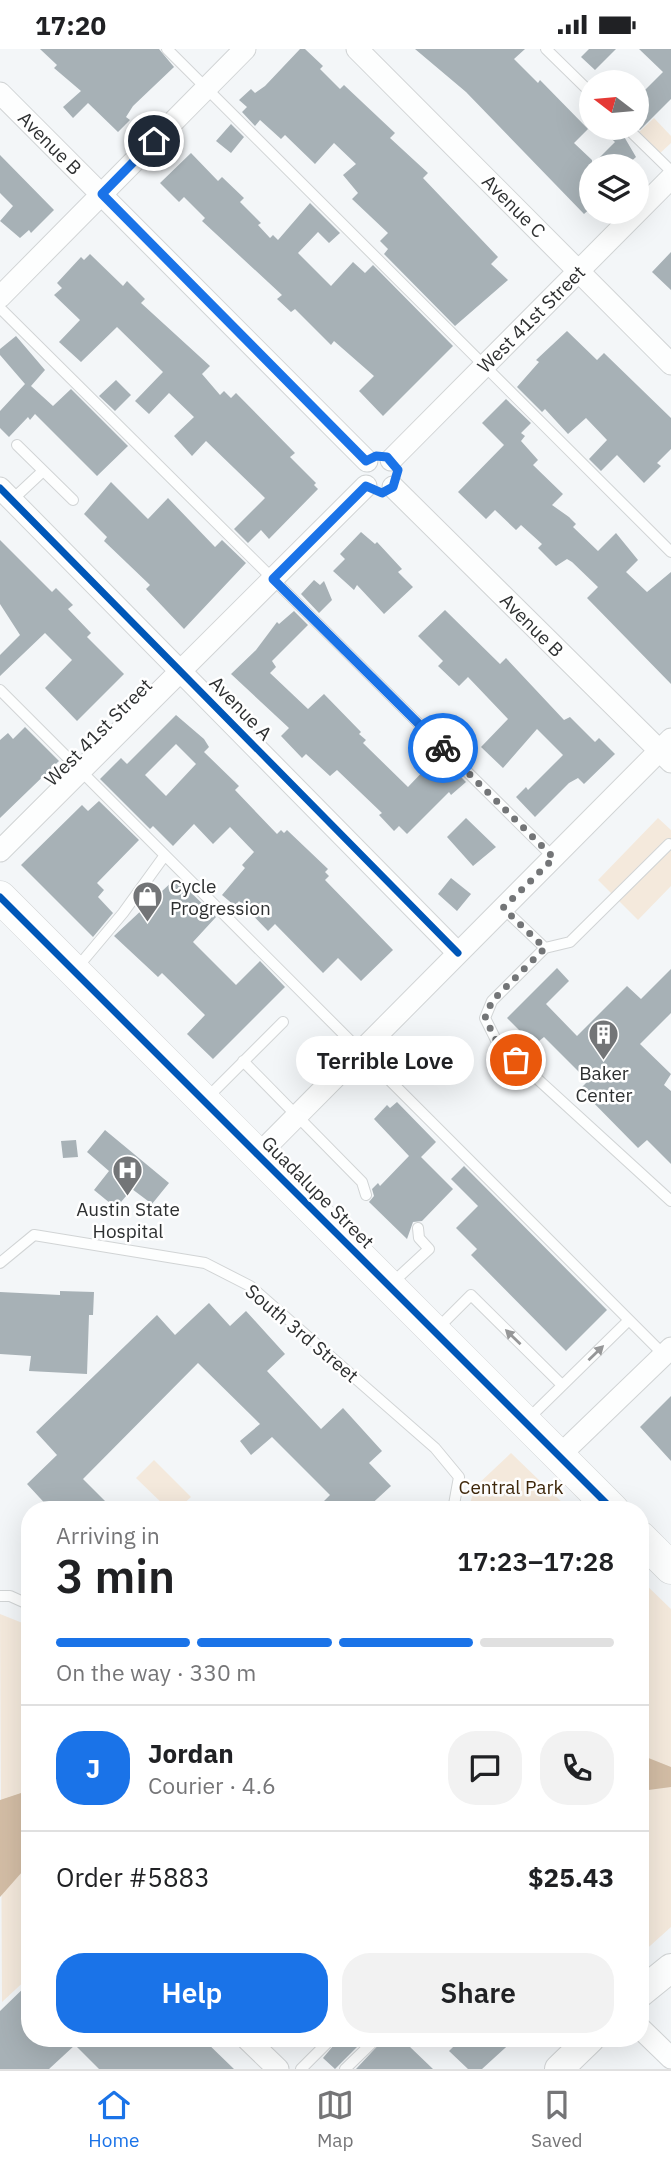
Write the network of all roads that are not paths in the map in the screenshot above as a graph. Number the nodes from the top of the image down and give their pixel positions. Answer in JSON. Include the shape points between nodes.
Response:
{"nodes":[{"id":1,"x":167,"y":49,"type":"edge"},
{"id":2,"x":245,"y":49,"type":"edge"},
{"id":3,"x":357,"y":49,"type":"edge"},
{"id":4,"x":546,"y":49,"type":"edge"},
{"id":5,"x":579,"y":81,"type":"edge"},
{"id":6,"x":206,"y":88,"type":"junction"},
{"id":7,"x":0,"y":93,"type":"edge"},
{"id":8,"x":639,"y":140,"type":"edge"},
{"id":9,"x":671,"y":171,"type":"edge"},
{"id":10,"x":671,"y":178,"type":"edge"},
{"id":11,"x":102,"y":194,"type":"junction"},
{"id":12,"x":578,"y":271,"type":"junction"},
{"id":13,"x":0,"y":296,"type":"edge"},
{"id":14,"x":0,"y":308,"type":"edge"},
{"id":15,"x":671,"y":364,"type":"edge"},
{"id":16,"x":484,"y":366,"type":"junction"},
{"id":17,"x":17,"y":445,"type":"dead end"},
{"id":18,"x":391,"y":460,"type":"junction"},
{"id":19,"x":366,"y":461,"type":"junction"},
{"id":20,"x":43,"y":471,"type":"junction"},
{"id":21,"x":366,"y":486,"type":"junction"},
{"id":22,"x":393,"y":487,"type":"junction"},
{"id":23,"x":6,"y":494,"type":"edge"},
{"id":24,"x":73,"y":500,"type":"dead end"},
{"id":25,"x":671,"y":552,"type":"edge"},
{"id":26,"x":273,"y":579,"type":"junction"},
{"id":27,"x":183,"y":671,"type":"junction"},
{"id":28,"x":0,"y":690,"type":"edge"},
{"id":29,"x":667,"y":750,"type":"edge"},
{"id":30,"x":82,"y":772,"type":"junction"},
{"id":31,"x":669,"y":844,"type":"dead end"},
{"id":32,"x":0,"y":851,"type":"edge"},
{"id":33,"x":165,"y":855,"type":"junction"},
{"id":34,"x":554,"y":858,"type":"junction"},
{"id":35,"x":0,"y":897,"type":"edge"},
{"id":36,"x":503,"y":908,"type":"junction"},
{"id":37,"x":545,"y":948,"type":"junction"},
{"id":38,"x":458,"y":953,"type":"junction"},
{"id":39,"x":74,"y":971,"type":"junction"},
{"id":40,"x":283,"y":1021,"type":"dead end"},
{"id":41,"x":362,"y":1051,"type":"junction"},
{"id":42,"x":243,"y":1061,"type":"junction"},
{"id":43,"x":204,"y":1101,"type":"junction"},
{"id":44,"x":297,"y":1115,"type":"junction"},
{"id":45,"x":258,"y":1155,"type":"junction"},
{"id":46,"x":362,"y":1182,"type":"junction"},
{"id":47,"x":376,"y":1185,"type":"dead end"},
{"id":48,"x":366,"y":1195,"type":"dead end"},
{"id":49,"x":671,"y":1201,"type":"edge"},
{"id":50,"x":415,"y":1234,"type":"dead end"},
{"id":51,"x":0,"y":1263,"type":"edge"},
{"id":52,"x":389,"y":1286,"type":"junction"},
{"id":53,"x":629,"y":1320,"type":"junction"},
{"id":54,"x":435,"y":1331,"type":"junction"},
{"id":55,"x":667,"y":1351,"type":"edge"},
{"id":56,"x":562,"y":1385,"type":"junction"},
{"id":57,"x":525,"y":1422,"type":"junction"},
{"id":58,"x":559,"y":1456,"type":"junction"},
{"id":59,"x":455,"y":1501,"type":"edge"},
{"id":60,"x":604,"y":1501,"type":"edge"},
{"id":61,"x":649,"y":1546,"type":"edge"},
{"id":62,"x":671,"y":1568,"type":"edge"},
{"id":63,"x":0,"y":1595,"type":"edge"},
{"id":64,"x":21,"y":1601,"type":"edge"},
{"id":65,"x":671,"y":1968,"type":"edge"},
{"id":66,"x":649,"y":1986,"type":"edge"},
{"id":67,"x":649,"y":2037,"type":"edge"},
{"id":68,"x":255,"y":2047,"type":"edge"},
{"id":69,"x":323,"y":2047,"type":"edge"},
{"id":70,"x":368,"y":2047,"type":"edge"},
{"id":71,"x":582,"y":2047,"type":"edge"},
{"id":72,"x":671,"y":2058,"type":"edge"},
{"id":73,"x":278,"y":2069,"type":"edge"},
{"id":74,"x":300,"y":2069,"type":"edge"},
{"id":75,"x":345,"y":2069,"type":"edge"},
{"id":76,"x":559,"y":2069,"type":"edge"}],
"edges":[{"from":1,"to":6,"type":"lane"},
{"from":2,"to":6,"type":"street"},
{"from":3,"to":12,"type":"street","name":"Avenue C"},
{"from":4,"to":5,"type":"lane"},
{"from":6,"to":11,"type":"street"},
{"from":6,"to":16,"type":"lane"},
{"from":7,"to":11,"type":"street","name":"Avenue B"},
{"from":8,"to":9,"type":"lane"},
{"from":10,"to":12,"type":"street","name":"West 41st Street"},
{"from":11,"to":13,"type":"street"},
{"from":11,"to":19,"type":"street","name":"Avenue B"},
{"from":12,"to":15,"type":"street","name":"Avenue C"},
{"from":12,"to":16,"type":"street","name":"West 41st Street"},
{"from":14,"to":26,"type":"lane"},
{"from":16,"to":18,"type":"street","name":"West 41st Street"},
{"from":16,"to":25,"type":"lane"},
{"from":17,"to":20,"type":"lane"},
{"from":18,"to":19,"type":"street","via":[[381,456]]},
{"from":18,"to":22,"type":"street","via":[[398,470]]},
{"from":19,"to":21,"type":"street","via":[[362,471]]},
{"from":20,"to":23,"type":"lane"},
{"from":20,"to":24,"type":"lane"},
{"from":21,"to":22,"type":"street","via":[[382,493]]},
{"from":21,"to":26,"type":"street","name":"West 41st Street"},
{"from":22,"to":29,"type":"street","name":"Avenue B"},
{"from":23,"to":27,"type":"street","name":"Avenue A"},
{"from":26,"to":27,"type":"street","name":"West 41st Street"},
{"from":26,"to":34,"type":"lane"},
{"from":27,"to":30,"type":"street","name":"West 41st Street"},
{"from":27,"to":38,"type":"street","name":"Avenue A"},
{"from":28,"to":30,"type":"lane"},
{"from":29,"to":34,"type":"street"},
{"from":30,"to":32,"type":"street","name":"West 41st Street"},
{"from":30,"to":33,"type":"lane"},
{"from":31,"to":37,"type":"lane","via":[[570,942]]},
{"from":33,"to":39,"type":"lane","via":[[124,913]]},
{"from":33,"to":41,"type":"lane"},
{"from":34,"to":36,"type":"street"},
{"from":35,"to":39,"type":"main road","name":"Guadalupe Street"},
{"from":36,"to":37,"type":"lane"},
{"from":36,"to":38,"type":"street"},
{"from":37,"to":49,"type":"lane","via":[[492,1001],[485,1018],[497,1042]]},
{"from":38,"to":41,"type":"street"},
{"from":39,"to":43,"type":"main road","name":"Guadalupe Street"},
{"from":40,"to":42,"type":"lane"},
{"from":41,"to":44,"type":"street"},
{"from":41,"to":53,"type":"lane"},
{"from":42,"to":43,"type":"lane"},
{"from":42,"to":44,"type":"lane"},
{"from":43,"to":45,"type":"main road","name":"Guadalupe Street"},
{"from":44,"to":45,"type":"street"},
{"from":44,"to":46,"type":"lane"},
{"from":45,"to":52,"type":"main road","name":"Guadalupe Street"},
{"from":46,"to":47,"type":"lane"},
{"from":46,"to":48,"type":"lane"},
{"from":50,"to":52,"type":"lane","via":[[429,1249]]},
{"from":51,"to":59,"type":"lane","name":"South 3rd Street","via":[[34,1234],[205,1263],[250,1286],[435,1448],[459,1477]]},
{"from":52,"to":54,"type":"main road","name":"Guadalupe Street"},
{"from":53,"to":55,"type":"lane"},
{"from":56,"to":53,"type":"lane","one_way":true},
{"from":56,"to":54,"type":"lane","one_way":true,"via":[[471,1295]]},
{"from":54,"to":57,"type":"main road","name":"Guadalupe Street"},
{"from":55,"to":58,"type":"street"},
{"from":56,"to":57,"type":"lane"},
{"from":57,"to":58,"type":"main road","name":"Guadalupe Street"},
{"from":58,"to":60,"type":"main road","name":"Guadalupe Street"},
{"from":61,"to":62,"type":"main road"},
{"from":63,"to":64,"type":"lane"},
{"from":65,"to":66,"type":"main road"},
{"from":67,"to":72,"type":"street"},
{"from":68,"to":73,"type":"street"},
{"from":69,"to":74,"type":"lane"},
{"from":70,"to":75,"type":"lane"},
{"from":71,"to":76,"type":"main road"}]}
